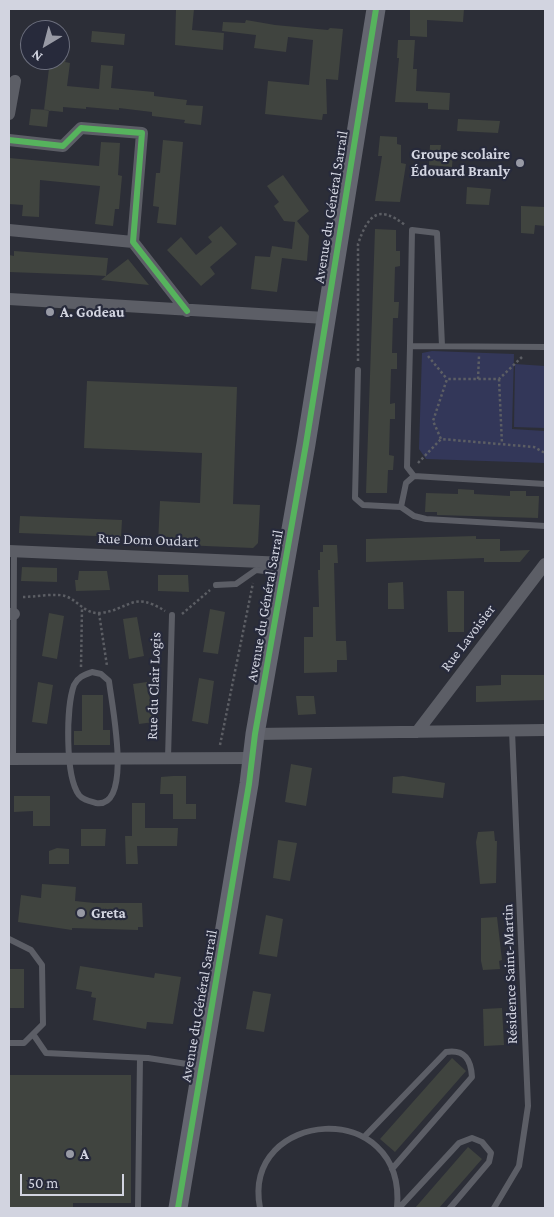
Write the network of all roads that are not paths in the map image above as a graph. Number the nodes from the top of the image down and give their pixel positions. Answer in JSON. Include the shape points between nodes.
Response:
{"nodes":[{"id":1,"x":376,"y":9,"type":"edge"},
{"id":2,"x":14,"y":81,"type":"dead end"},
{"id":3,"x":9,"y":114,"type":"edge"},
{"id":4,"x":9,"y":140,"type":"edge"},
{"id":5,"x":9,"y":230,"type":"edge"},
{"id":6,"x":133,"y":242,"type":"junction"},
{"id":7,"x":9,"y":298,"type":"edge"},
{"id":8,"x":187,"y":311,"type":"junction"},
{"id":9,"x":325,"y":318,"type":"junction"},
{"id":10,"x":410,"y":346,"type":"junction"},
{"id":11,"x":442,"y":346,"type":"junction"},
{"id":12,"x":545,"y":347,"type":"edge"},
{"id":13,"x":358,"y":370,"type":"road end"},
{"id":14,"x":412,"y":474,"type":"junction"},
{"id":15,"x":545,"y":484,"type":"edge"},
{"id":16,"x":401,"y":507,"type":"junction"},
{"id":17,"x":545,"y":526,"type":"edge"},
{"id":18,"x":11,"y":551,"type":"edge"},
{"id":19,"x":545,"y":564,"type":"edge"},
{"id":20,"x":284,"y":568,"type":"junction"},
{"id":21,"x":216,"y":585,"type":"road end"},
{"id":22,"x":11,"y":614,"type":"edge"},
{"id":23,"x":172,"y":615,"type":"road end"},
{"id":24,"x":545,"y":730,"type":"edge"},
{"id":25,"x":512,"y":731,"type":"junction"},
{"id":26,"x":417,"y":732,"type":"junction"},
{"id":27,"x":255,"y":734,"type":"junction"},
{"id":28,"x":168,"y":758,"type":"junction"},
{"id":29,"x":252,"y":758,"type":"junction"},
{"id":30,"x":11,"y":759,"type":"edge"},
{"id":31,"x":68,"y":759,"type":"junction"},
{"id":32,"x":119,"y":759,"type":"junction"},
{"id":33,"x":9,"y":939,"type":"edge"},
{"id":34,"x":33,"y":1034,"type":"junction"},
{"id":35,"x":9,"y":1043,"type":"edge"},
{"id":36,"x":140,"y":1058,"type":"junction"},
{"id":37,"x":202,"y":1067,"type":"junction"},
{"id":38,"x":364,"y":1137,"type":"junction"},
{"id":39,"x":392,"y":1169,"type":"junction"},
{"id":40,"x":138,"y":1208,"type":"edge"},
{"id":41,"x":178,"y":1208,"type":"edge"},
{"id":42,"x":260,"y":1208,"type":"edge"},
{"id":43,"x":398,"y":1208,"type":"edge"},
{"id":44,"x":450,"y":1208,"type":"edge"},
{"id":45,"x":494,"y":1208,"type":"edge"}],
"edges":[{"from":1,"to":9,"type":"main road","name":"Avenue du Général Sarrail"},
{"from":2,"to":3,"type":"street"},
{"from":4,"to":6,"type":"street","via":[[63,146],[81,128],[142,133]]},
{"from":5,"to":6,"type":"street"},
{"from":6,"to":8,"type":"street"},
{"from":7,"to":8,"type":"street"},
{"from":8,"to":9,"type":"street"},
{"from":9,"to":20,"type":"main road","name":"Avenue du Général Sarrail"},
{"from":10,"to":11,"type":"lane"},
{"from":10,"to":11,"type":"lane","via":[[412,230],[437,233]]},
{"from":10,"to":14,"type":"lane","via":[[407,467]]},
{"from":11,"to":12,"type":"lane"},
{"from":13,"to":16,"type":"lane","via":[[355,498],[363,505]]},
{"from":14,"to":15,"type":"lane"},
{"from":14,"to":16,"type":"lane","via":[[406,483]]},
{"from":16,"to":17,"type":"lane","via":[[426,519]]},
{"from":18,"to":20,"type":"street","name":"Rue Dom Oudart"},
{"from":18,"to":22,"type":"lane","name":"Rue du Clair Logis","via":[[14,597]]},
{"from":19,"to":26,"type":"street","name":"Rue Lavoisier"},
{"from":20,"to":21,"type":"lane","via":[[256,570],[236,584]]},
{"from":20,"to":27,"type":"main road","name":"Avenue du Général Sarrail"},
{"from":22,"to":30,"type":"lane","name":"Rue du Clair Logis"},
{"from":23,"to":28,"type":"lane","name":"Rue du Clair Logis"},
{"from":24,"to":25,"type":"street"},
{"from":25,"to":26,"type":"street"},
{"from":25,"to":45,"type":"lane","name":"Résidence Saint-Martin","via":[[528,1106],[519,1166]]},
{"from":26,"to":27,"type":"street"},
{"from":27,"to":29,"type":"main road","name":"Avenue du Général Sarrail"},
{"from":28,"to":29,"type":"street","name":"Rue du Clair Logis"},
{"from":28,"to":32,"type":"street","name":"Rue du Clair Logis"},
{"from":29,"to":37,"type":"main road","name":"Avenue du Général Sarrail"},
{"from":30,"to":31,"type":"street","name":"Rue du Clair Logis"},
{"from":31,"to":32,"type":"street","name":"Rue du Clair Logis"},
{"from":31,"to":32,"type":"lane","via":[[78,794],[86,801],[99,803],[108,800],[115,791]]},
{"from":31,"to":32,"type":"lane","via":[[74,686],[81,676],[92,672],[102,674],[109,681]]},
{"from":33,"to":34,"type":"lane","via":[[31,950],[42,965],[43,1024]]},
{"from":34,"to":35,"type":"lane","via":[[24,1043]]},
{"from":34,"to":36,"type":"lane","via":[[46,1054]]},
{"from":36,"to":37,"type":"lane"},
{"from":36,"to":40,"type":"lane"},
{"from":37,"to":41,"type":"main road","name":"Avenue du Général Sarrail"},
{"from":38,"to":39,"type":"lane","via":[[382,1152]]},
{"from":38,"to":39,"type":"lane","via":[[446,1052],[463,1055],[471,1064],[472,1077]]},
{"from":38,"to":42,"type":"lane","via":[[342,1128],[318,1128],[306,1130],[286,1142],[264,1170],[259,1193]]},
{"from":39,"to":43,"type":"lane","via":[[397,1184]]},
{"from":43,"to":44,"type":"lane","via":[[459,1143],[472,1138],[482,1142],[491,1153],[489,1162]]}]}
